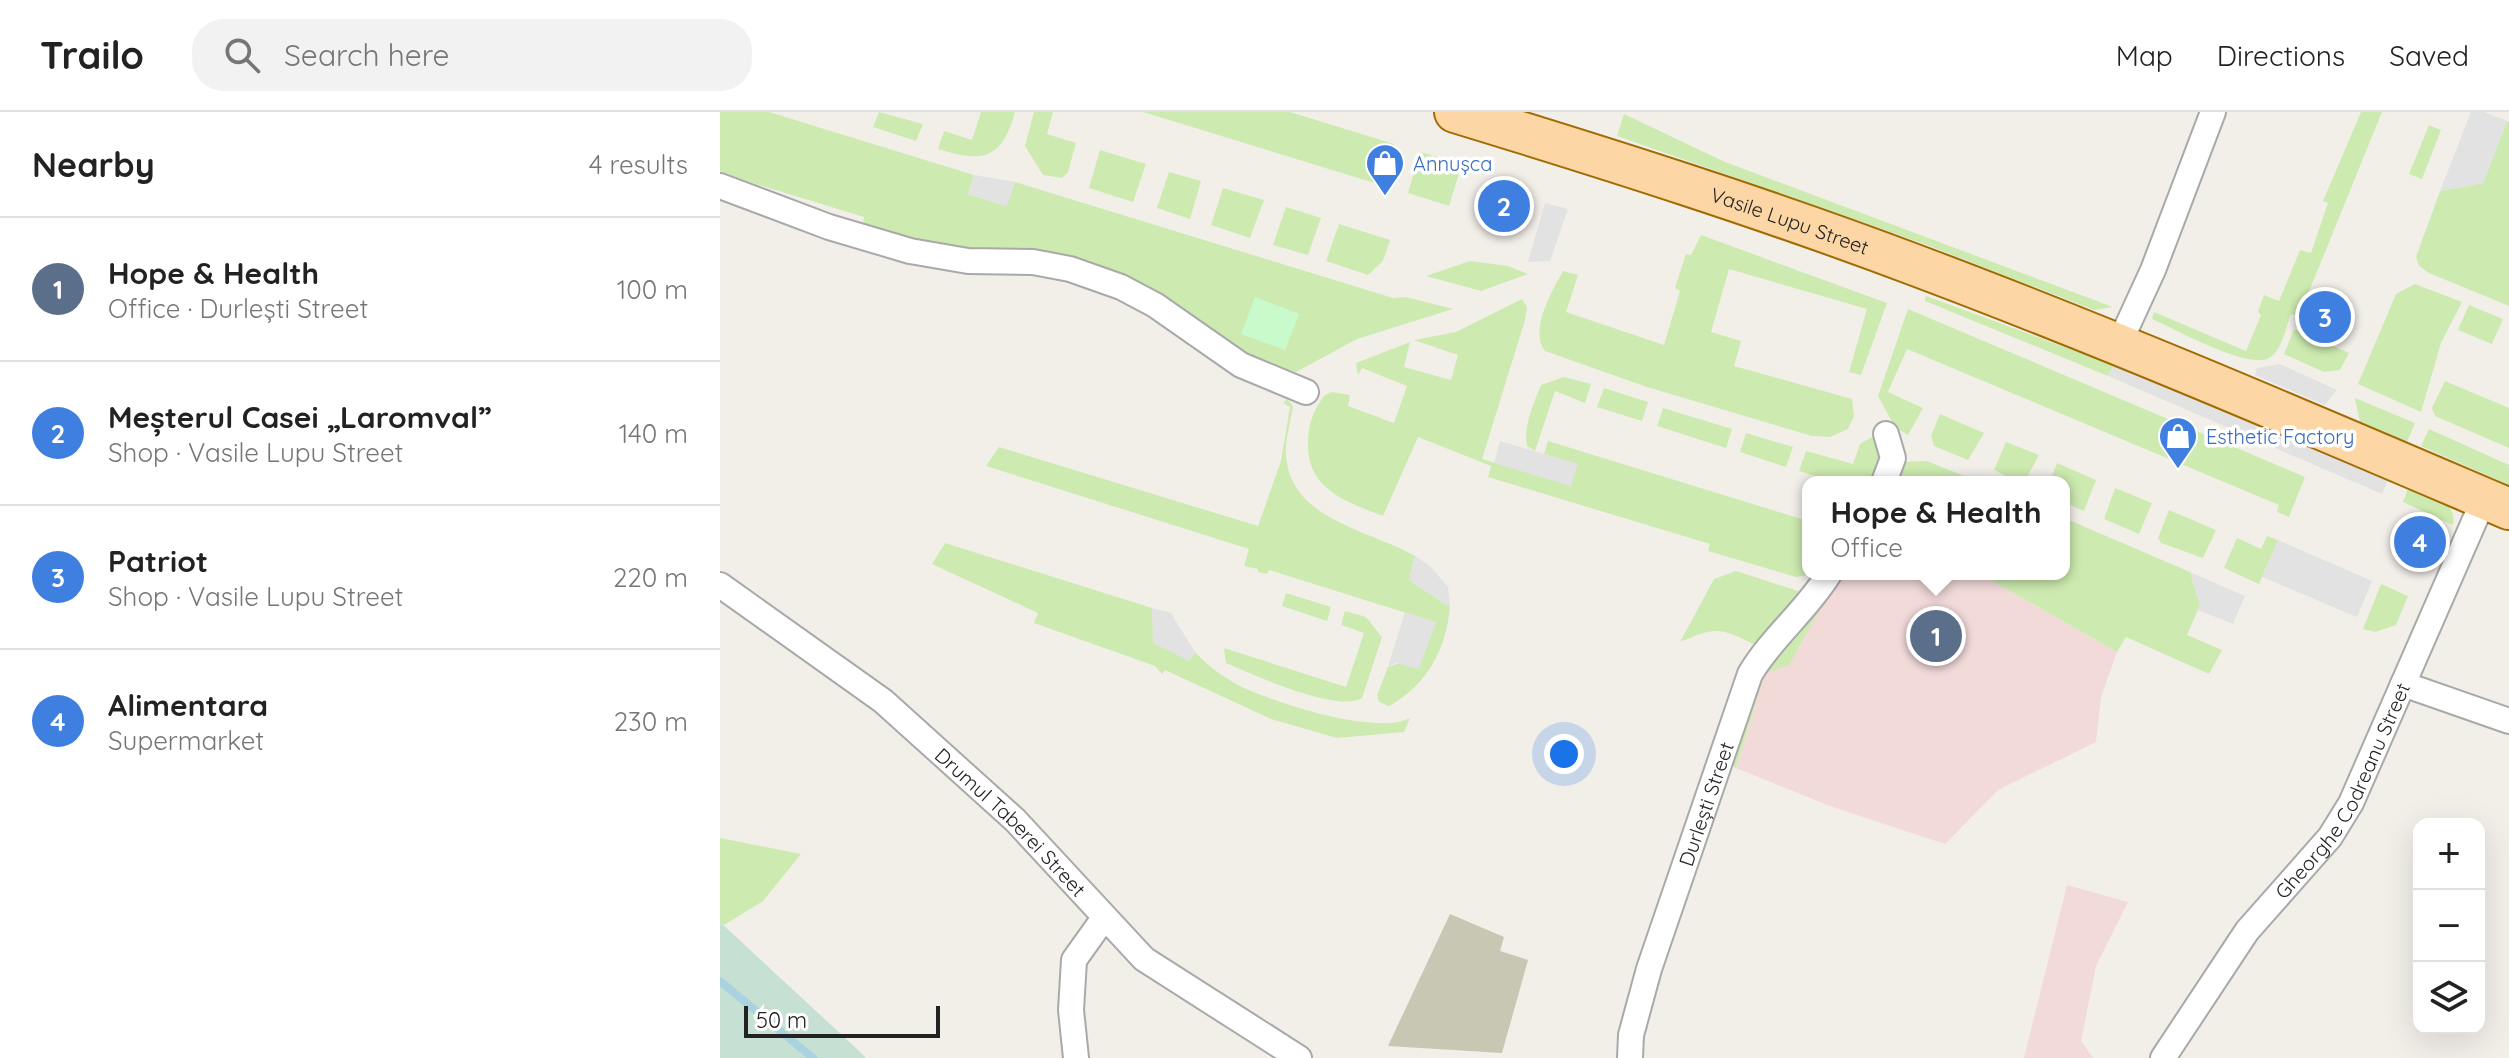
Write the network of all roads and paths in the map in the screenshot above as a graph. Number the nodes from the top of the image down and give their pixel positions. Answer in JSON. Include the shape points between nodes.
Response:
{"nodes":[{"id":1,"x":2213,"y":112,"type":"edge"},
{"id":2,"x":1461,"y":113,"type":"edge"},
{"id":3,"x":720,"y":186,"type":"edge"},
{"id":4,"x":2119,"y":344,"type":"junction"},
{"id":5,"x":1306,"y":392,"type":"dead end"},
{"id":6,"x":1886,"y":434,"type":"dead end"},
{"id":7,"x":1886,"y":476,"type":"edge"},
{"id":8,"x":2496,"y":504,"type":"edge"},
{"id":9,"x":1825,"y":580,"type":"edge"},
{"id":10,"x":720,"y":585,"type":"edge"},
{"id":11,"x":2403,"y":684,"type":"junction"},
{"id":12,"x":2509,"y":721,"type":"edge"},
{"id":13,"x":1104,"y":918,"type":"junction"},
{"id":14,"x":1076,"y":1058,"type":"edge"},
{"id":15,"x":1299,"y":1058,"type":"edge"},
{"id":16,"x":1630,"y":1058,"type":"edge"},
{"id":17,"x":2163,"y":1058,"type":"edge"}],
"edges":[{"from":1,"to":4,"type":"street"},
{"from":2,"to":4,"type":"main road","name":"Vasile Lupu Street","via":[[1796,222]]},
{"from":3,"to":5,"type":"street","via":[[910,251],[1070,269],[1121,287],[1241,365]]},
{"from":4,"to":8,"type":"main road","name":"Vasile Lupu Street"},
{"from":6,"to":7,"type":"street","via":[[1893,458]]},
{"from":8,"to":11,"type":"street","name":"Gheorghe Codreanu Street"},
{"from":9,"to":16,"type":"street","name":"Durlești Street","via":[[1750,674],[1649,969]]},
{"from":10,"to":13,"type":"street","name":"Drumul Taberei Street","via":[[893,710],[1015,820]]},
{"from":11,"to":12,"type":"street"},
{"from":11,"to":17,"type":"street","name":"Gheorghe Codreanu Street","via":[[2359,788],[2330,837],[2247,931]]},
{"from":13,"to":14,"type":"street","via":[[1074,960],[1071,1010]]},
{"from":13,"to":15,"type":"street","name":"Drumul Taberei Street","via":[[1144,959]]}]}
